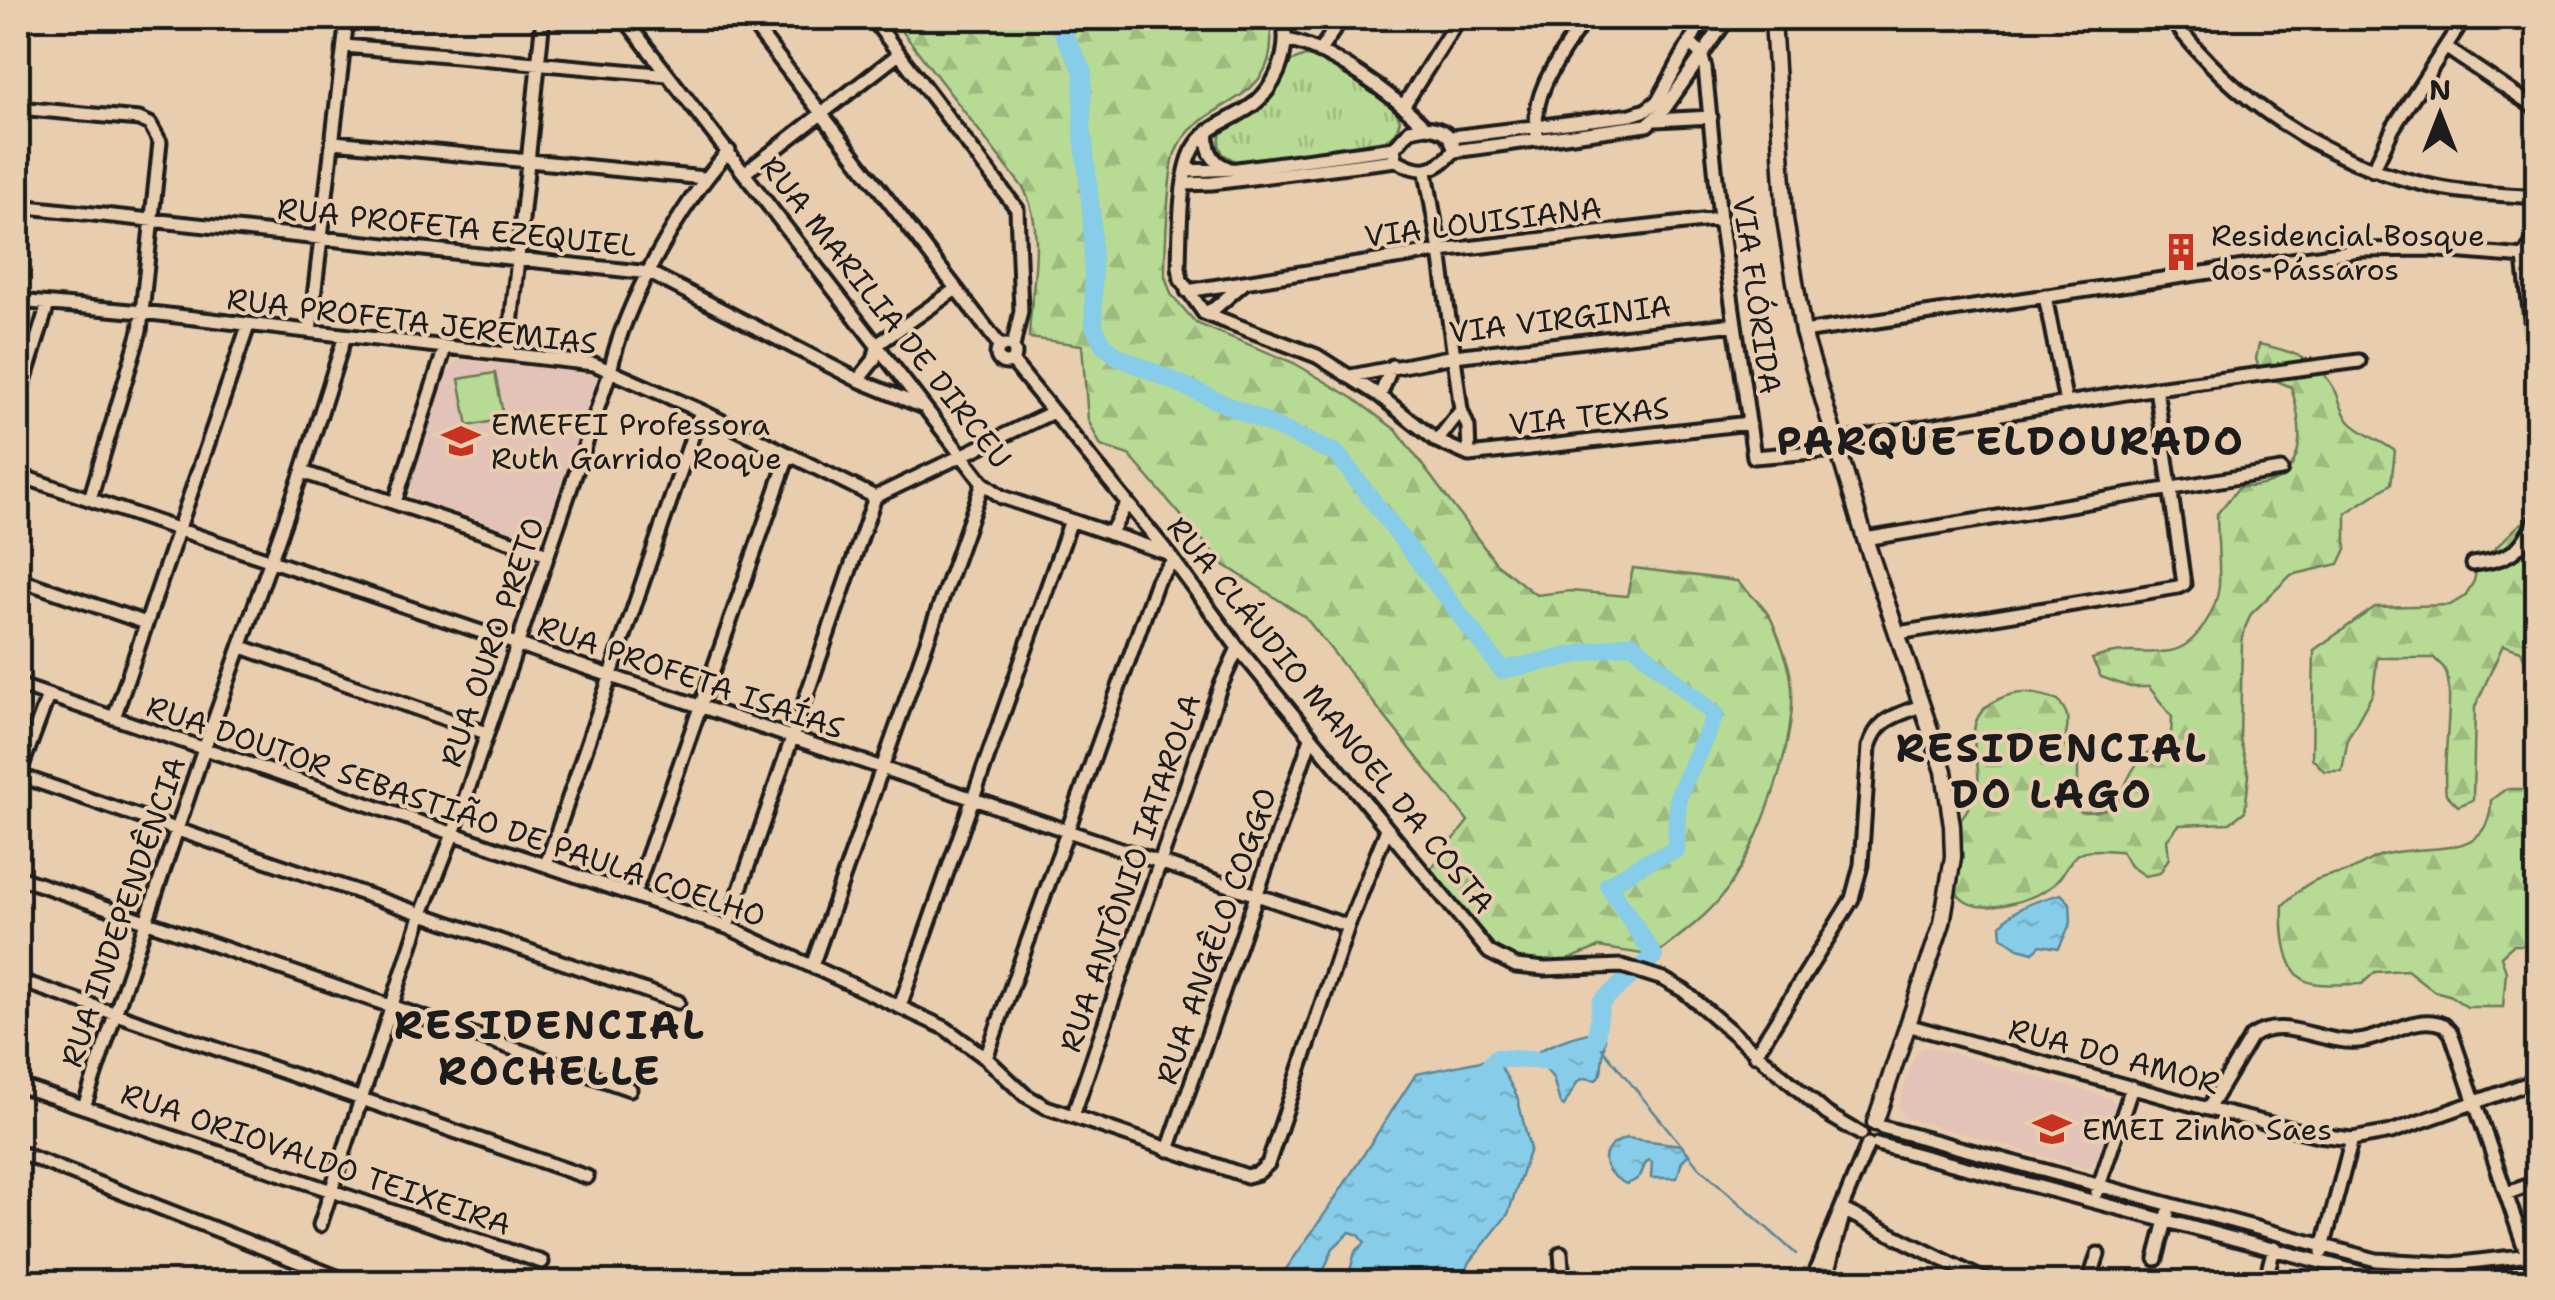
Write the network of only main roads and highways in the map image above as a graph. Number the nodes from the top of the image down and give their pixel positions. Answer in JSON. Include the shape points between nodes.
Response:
{"nodes":[{"id":1,"x":1774,"y":18,"type":"edge"},
{"id":2,"x":1879,"y":1125,"type":"road end"}],
"edges":[{"from":1,"to":2,"type":"main road","via":[[1785,218],[1803,332],[1944,771],[1952,826],[1942,923]]}]}
